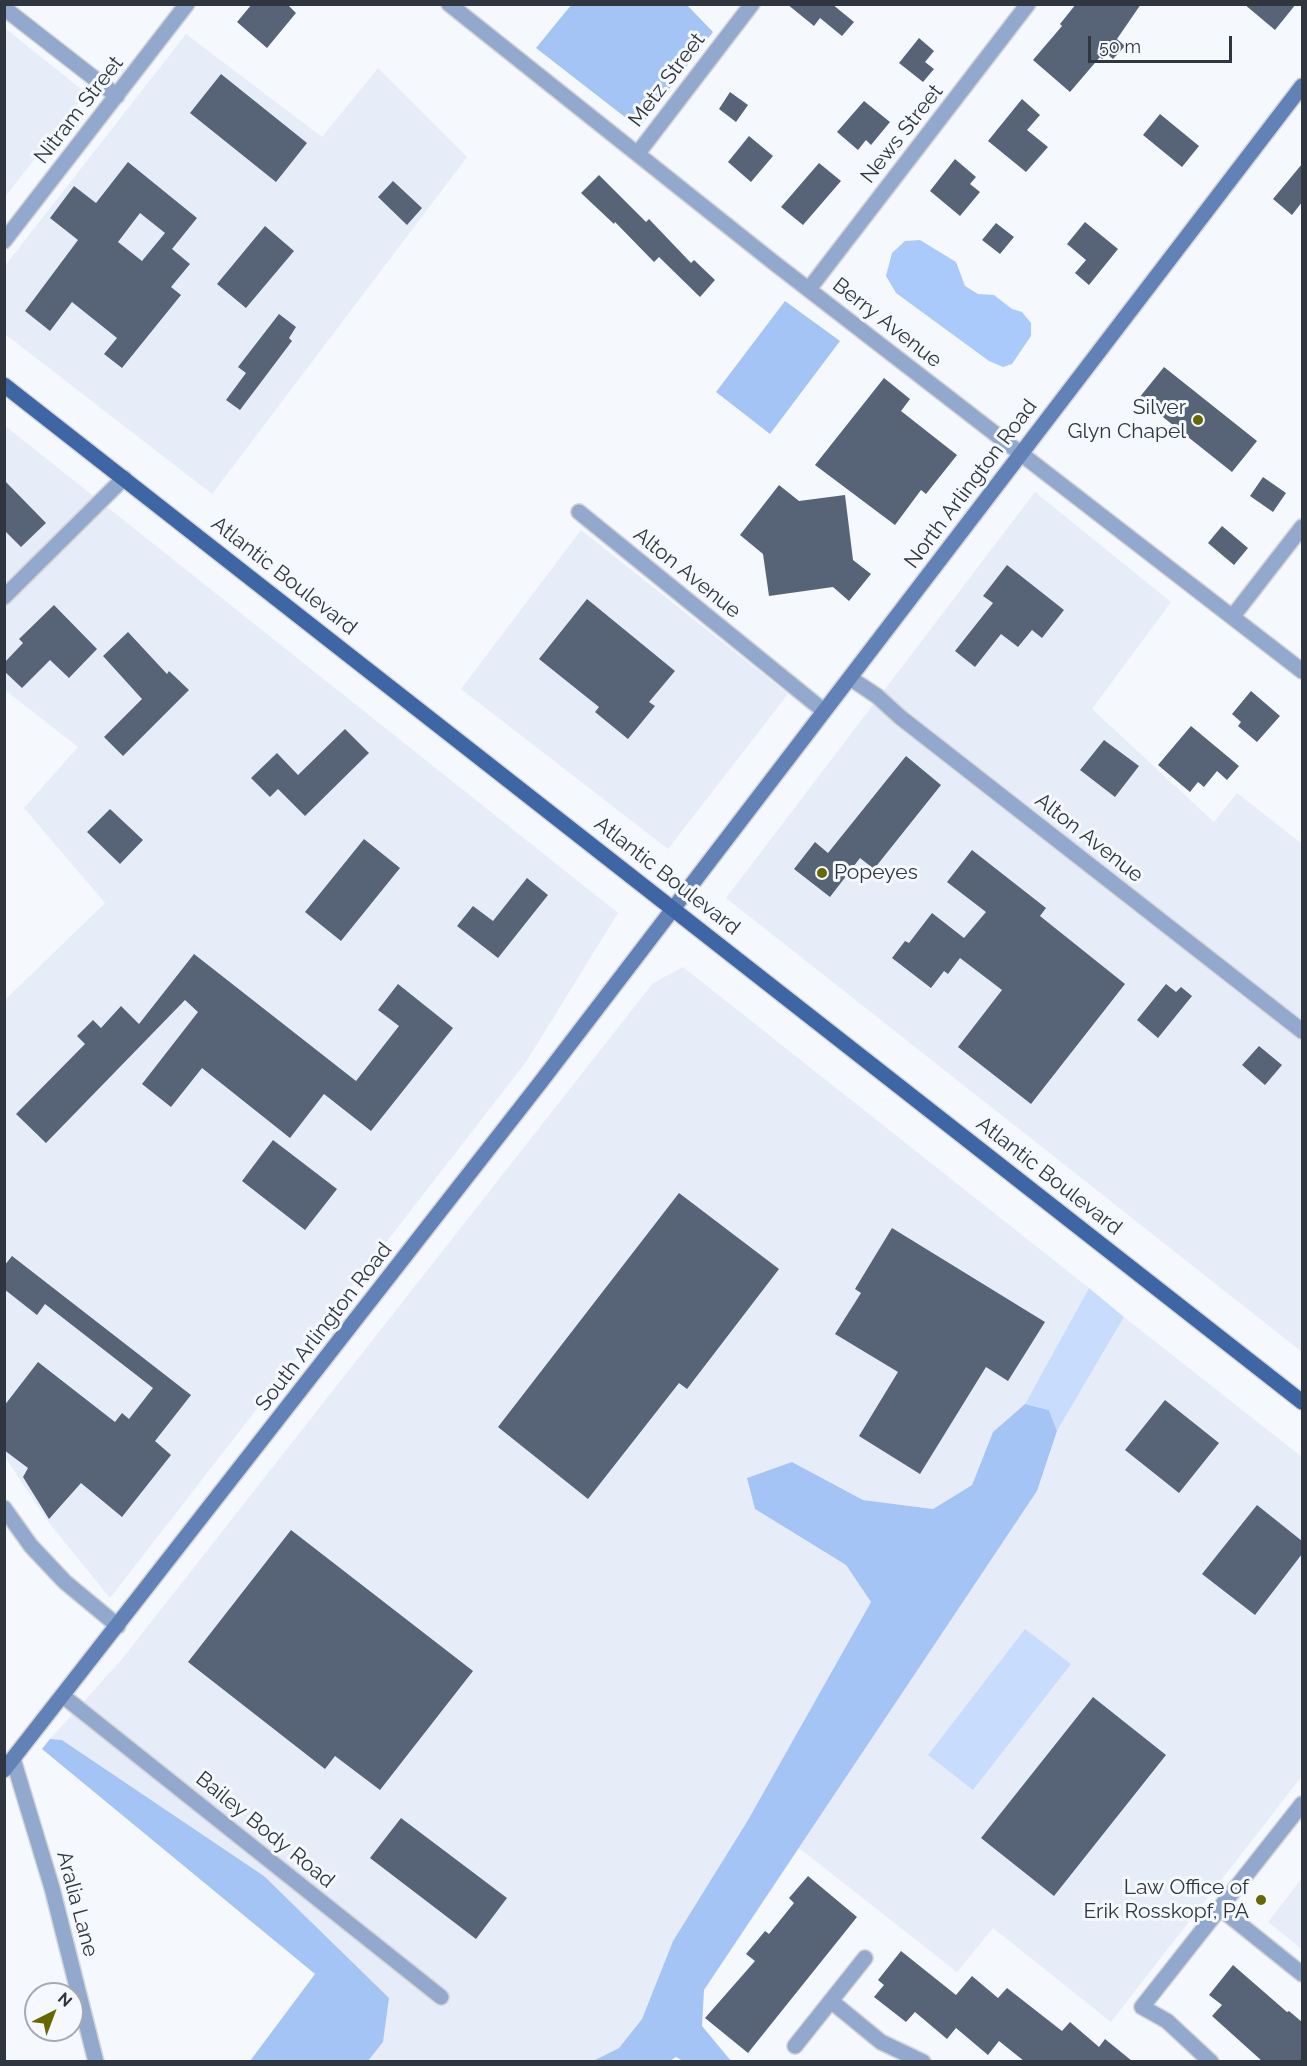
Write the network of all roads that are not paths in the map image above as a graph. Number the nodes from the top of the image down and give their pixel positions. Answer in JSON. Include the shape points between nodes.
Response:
{"nodes":[{"id":1,"x":187,"y":4,"type":"edge"},
{"id":2,"x":449,"y":4,"type":"edge"},
{"id":3,"x":752,"y":4,"type":"edge"},
{"id":4,"x":1028,"y":4,"type":"edge"},
{"id":5,"x":4,"y":8,"type":"edge"},
{"id":6,"x":1302,"y":86,"type":"edge"},
{"id":7,"x":117,"y":96,"type":"junction"},
{"id":8,"x":638,"y":153,"type":"junction"},
{"id":9,"x":4,"y":241,"type":"edge"},
{"id":10,"x":809,"y":289,"type":"junction"},
{"id":11,"x":4,"y":385,"type":"edge"},
{"id":12,"x":1020,"y":452,"type":"junction"},
{"id":13,"x":124,"y":478,"type":"junction"},
{"id":14,"x":579,"y":512,"type":"dead end"},
{"id":15,"x":1302,"y":527,"type":"edge"},
{"id":16,"x":4,"y":597,"type":"edge"},
{"id":17,"x":1233,"y":616,"type":"junction"},
{"id":18,"x":1302,"y":670,"type":"edge"},
{"id":19,"x":850,"y":678,"type":"junction"},
{"id":20,"x":825,"y":711,"type":"junction"},
{"id":21,"x":673,"y":908,"type":"junction"},
{"id":22,"x":1302,"y":1031,"type":"edge"},
{"id":23,"x":1302,"y":1402,"type":"edge"},
{"id":24,"x":4,"y":1508,"type":"edge"},
{"id":25,"x":118,"y":1626,"type":"junction"},
{"id":26,"x":63,"y":1696,"type":"junction"},
{"id":27,"x":9,"y":1765,"type":"edge"},
{"id":28,"x":1302,"y":1804,"type":"edge"},
{"id":29,"x":1221,"y":1909,"type":"junction"},
{"id":30,"x":865,"y":1958,"type":"dead end"},
{"id":31,"x":1302,"y":1974,"type":"edge"},
{"id":32,"x":441,"y":1997,"type":"dead end"},
{"id":33,"x":831,"y":2001,"type":"junction"},
{"id":34,"x":795,"y":2046,"type":"dead end"},
{"id":35,"x":96,"y":2061,"type":"edge"},
{"id":36,"x":923,"y":2061,"type":"edge"},
{"id":37,"x":1211,"y":2061,"type":"edge"}],
"edges":[{"from":1,"to":7,"type":"street","name":"Nitram Street"},
{"from":2,"to":8,"type":"street","name":"Berry Avenue"},
{"from":3,"to":8,"type":"street","name":"Metz Street"},
{"from":4,"to":10,"type":"street","name":"News Street"},
{"from":5,"to":7,"type":"street"},
{"from":6,"to":12,"type":"main road","name":"North Arlington Road"},
{"from":7,"to":9,"type":"street","name":"Nitram Street"},
{"from":8,"to":10,"type":"street","name":"Berry Avenue"},
{"from":10,"to":12,"type":"street","name":"Berry Avenue"},
{"from":11,"to":13,"type":"main road","name":"Atlantic Boulevard"},
{"from":12,"to":17,"type":"street","name":"Berry Avenue"},
{"from":12,"to":19,"type":"main road","name":"North Arlington Road"},
{"from":13,"to":16,"type":"street"},
{"from":13,"to":21,"type":"main road","name":"Atlantic Boulevard"},
{"from":14,"to":20,"type":"street","name":"Alton Avenue"},
{"from":15,"to":17,"type":"street"},
{"from":17,"to":18,"type":"street","name":"Berry Avenue"},
{"from":19,"to":20,"type":"main road","name":"North Arlington Road"},
{"from":19,"to":22,"type":"street","name":"Alton Avenue"},
{"from":20,"to":21,"type":"main road","name":"North Arlington Road"},
{"from":21,"to":23,"type":"main road","name":"Atlantic Boulevard"},
{"from":21,"to":25,"type":"main road","name":"South Arlington Road"},
{"from":24,"to":25,"type":"street","via":[[31,1546],[65,1582]]},
{"from":25,"to":26,"type":"main road","name":"South Arlington Road"},
{"from":26,"to":27,"type":"main road","name":"South Arlington Road"},
{"from":26,"to":32,"type":"street","name":"Bailey Body Road"},
{"from":27,"to":35,"type":"street","name":"Aralia Lane","via":[[52,1888]]},
{"from":28,"to":29,"type":"street"},
{"from":29,"to":31,"type":"street"},
{"from":29,"to":37,"type":"street","via":[[1142,2007],[1167,2021]]},
{"from":30,"to":33,"type":"street"},
{"from":33,"to":34,"type":"street"},
{"from":33,"to":36,"type":"street","via":[[881,2042]]}]}
